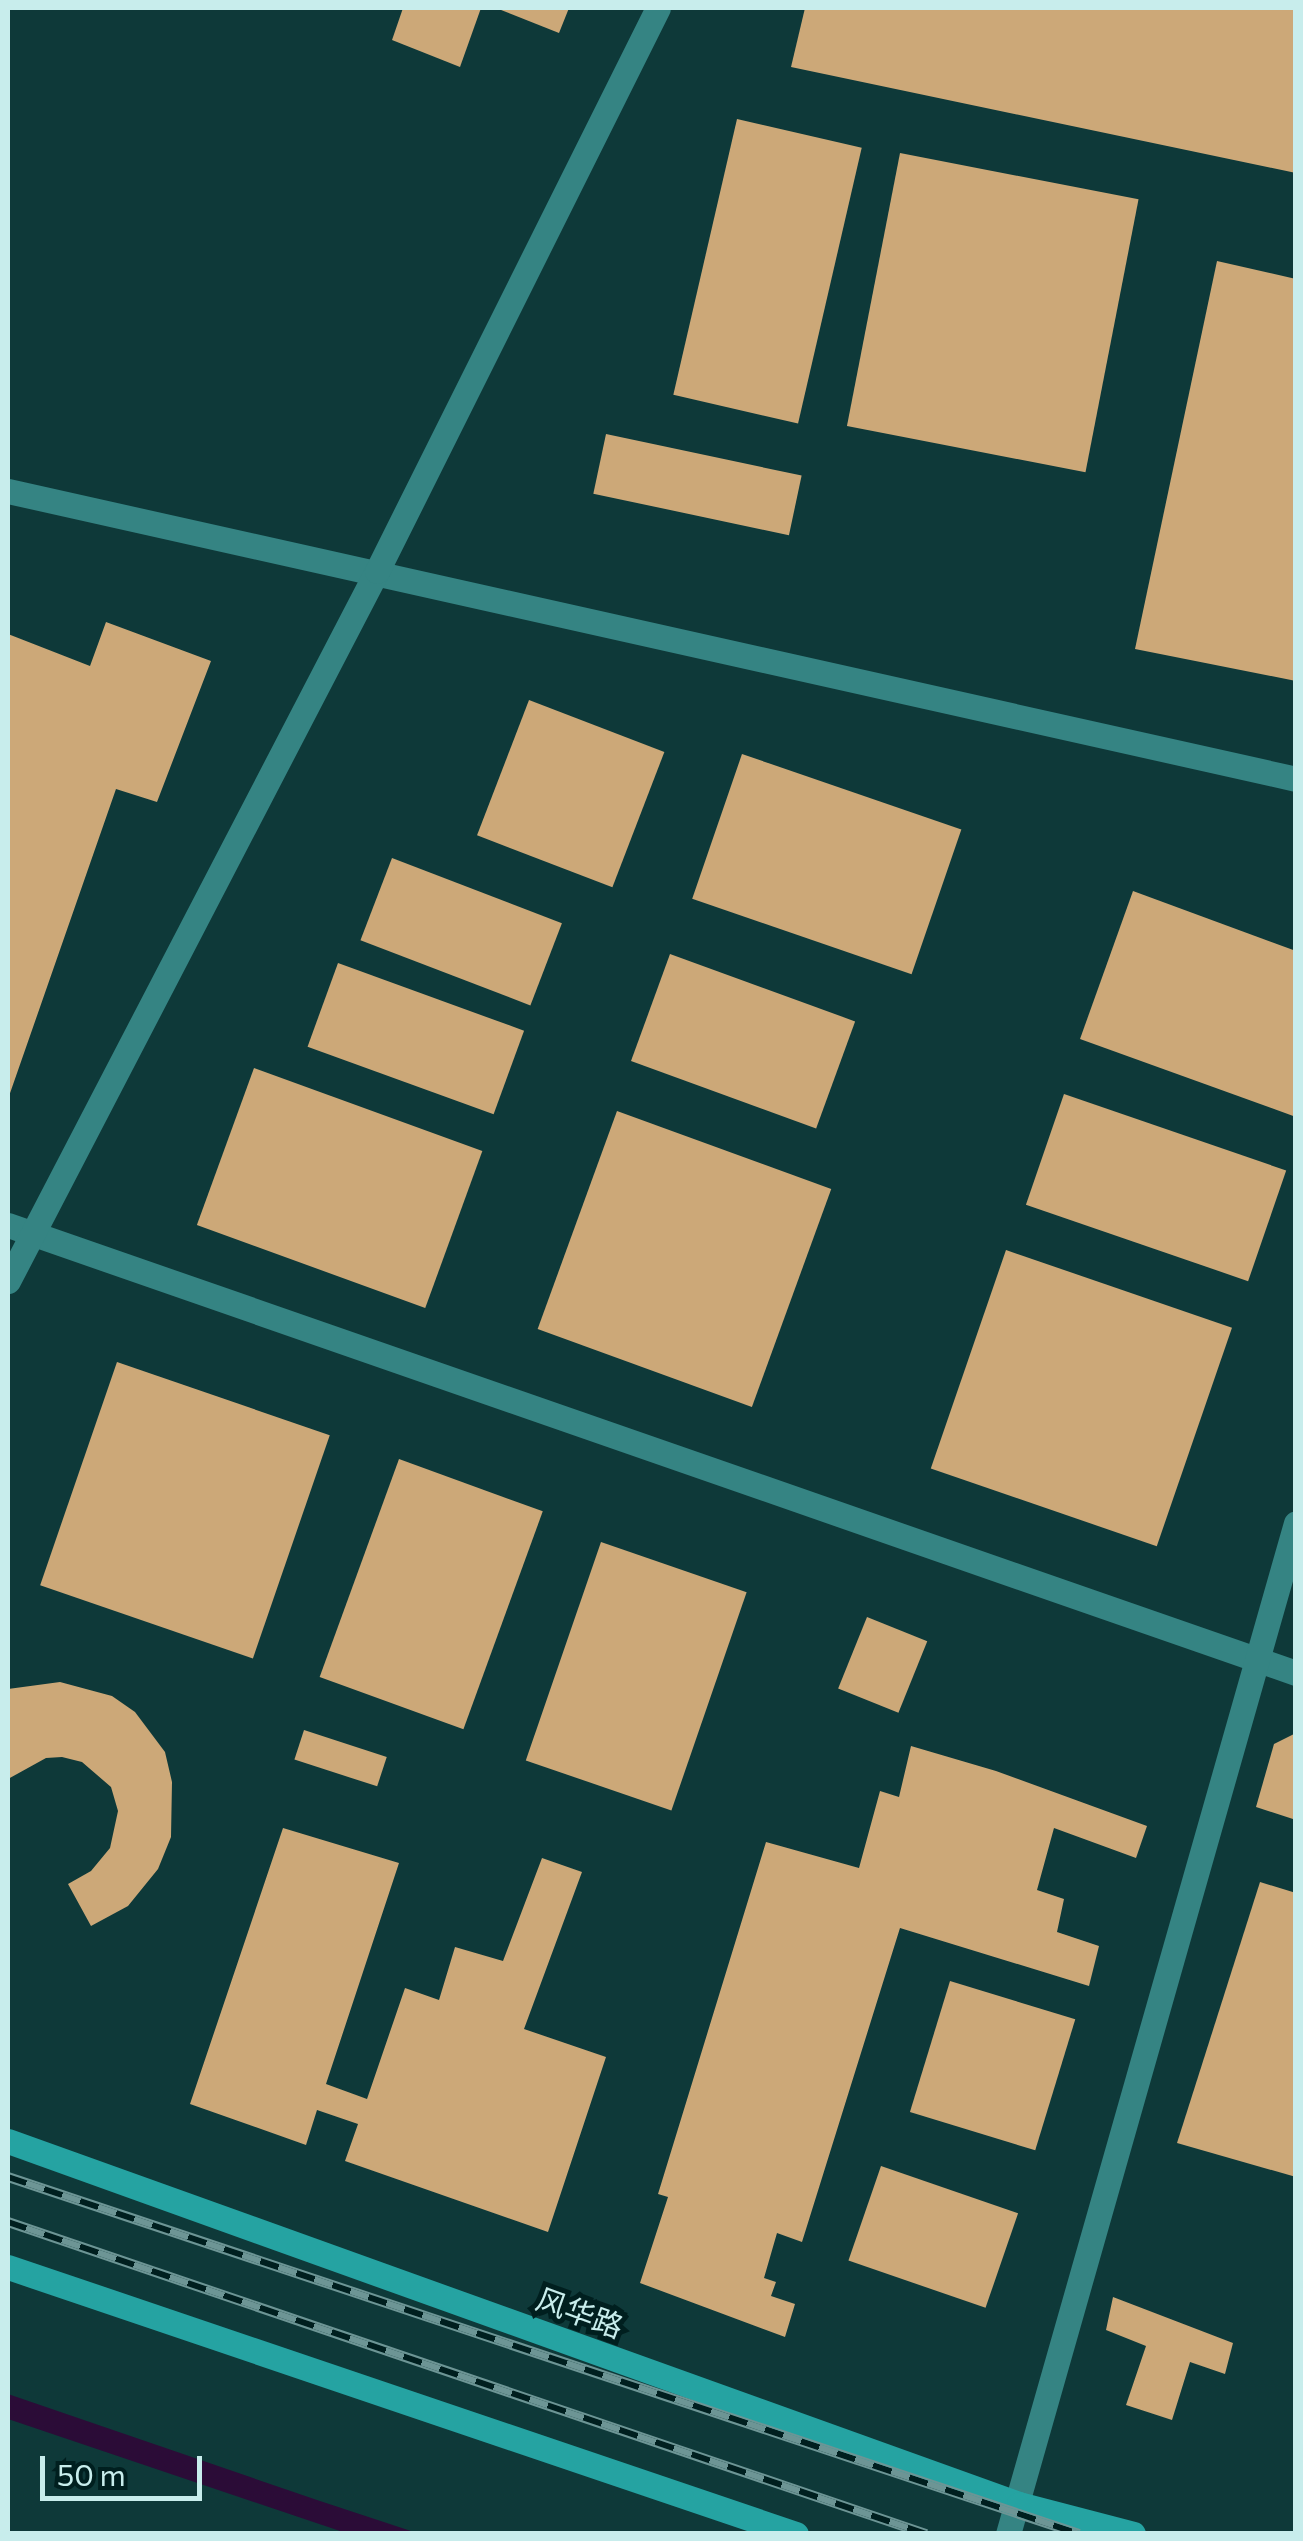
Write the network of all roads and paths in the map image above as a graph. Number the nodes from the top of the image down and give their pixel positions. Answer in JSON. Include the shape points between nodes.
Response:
{"nodes":[{"id":1,"x":658,"y":8,"type":"edge"},
{"id":2,"x":8,"y":491,"type":"edge"},
{"id":3,"x":377,"y":571,"type":"junction"},
{"id":4,"x":1296,"y":779,"type":"edge"},
{"id":5,"x":8,"y":1225,"type":"edge"},
{"id":6,"x":34,"y":1234,"type":"junction"},
{"id":7,"x":8,"y":1281,"type":"edge"},
{"id":8,"x":1296,"y":1523,"type":"edge"},
{"id":9,"x":1256,"y":1661,"type":"junction"},
{"id":10,"x":1296,"y":1674,"type":"edge"},
{"id":11,"x":8,"y":2141,"type":"edge"},
{"id":12,"x":8,"y":2267,"type":"edge"},
{"id":13,"x":1020,"y":2504,"type":"junction"},
{"id":14,"x":796,"y":2534,"type":"edge"},
{"id":15,"x":1008,"y":2534,"type":"edge"},
{"id":16,"x":1133,"y":2534,"type":"edge"}],
"edges":[{"from":1,"to":3,"type":"street"},
{"from":2,"to":3,"type":"street"},
{"from":3,"to":4,"type":"street"},
{"from":3,"to":6,"type":"street"},
{"from":5,"to":6,"type":"street"},
{"from":6,"to":7,"type":"street"},
{"from":6,"to":9,"type":"street"},
{"from":8,"to":9,"type":"street"},
{"from":9,"to":10,"type":"street"},
{"from":9,"to":13,"type":"street"},
{"from":11,"to":13,"type":"main road","name":"风华路"},
{"from":12,"to":14,"type":"main road"},
{"from":13,"to":15,"type":"street"},
{"from":13,"to":16,"type":"main road","name":"风华路"}]}
